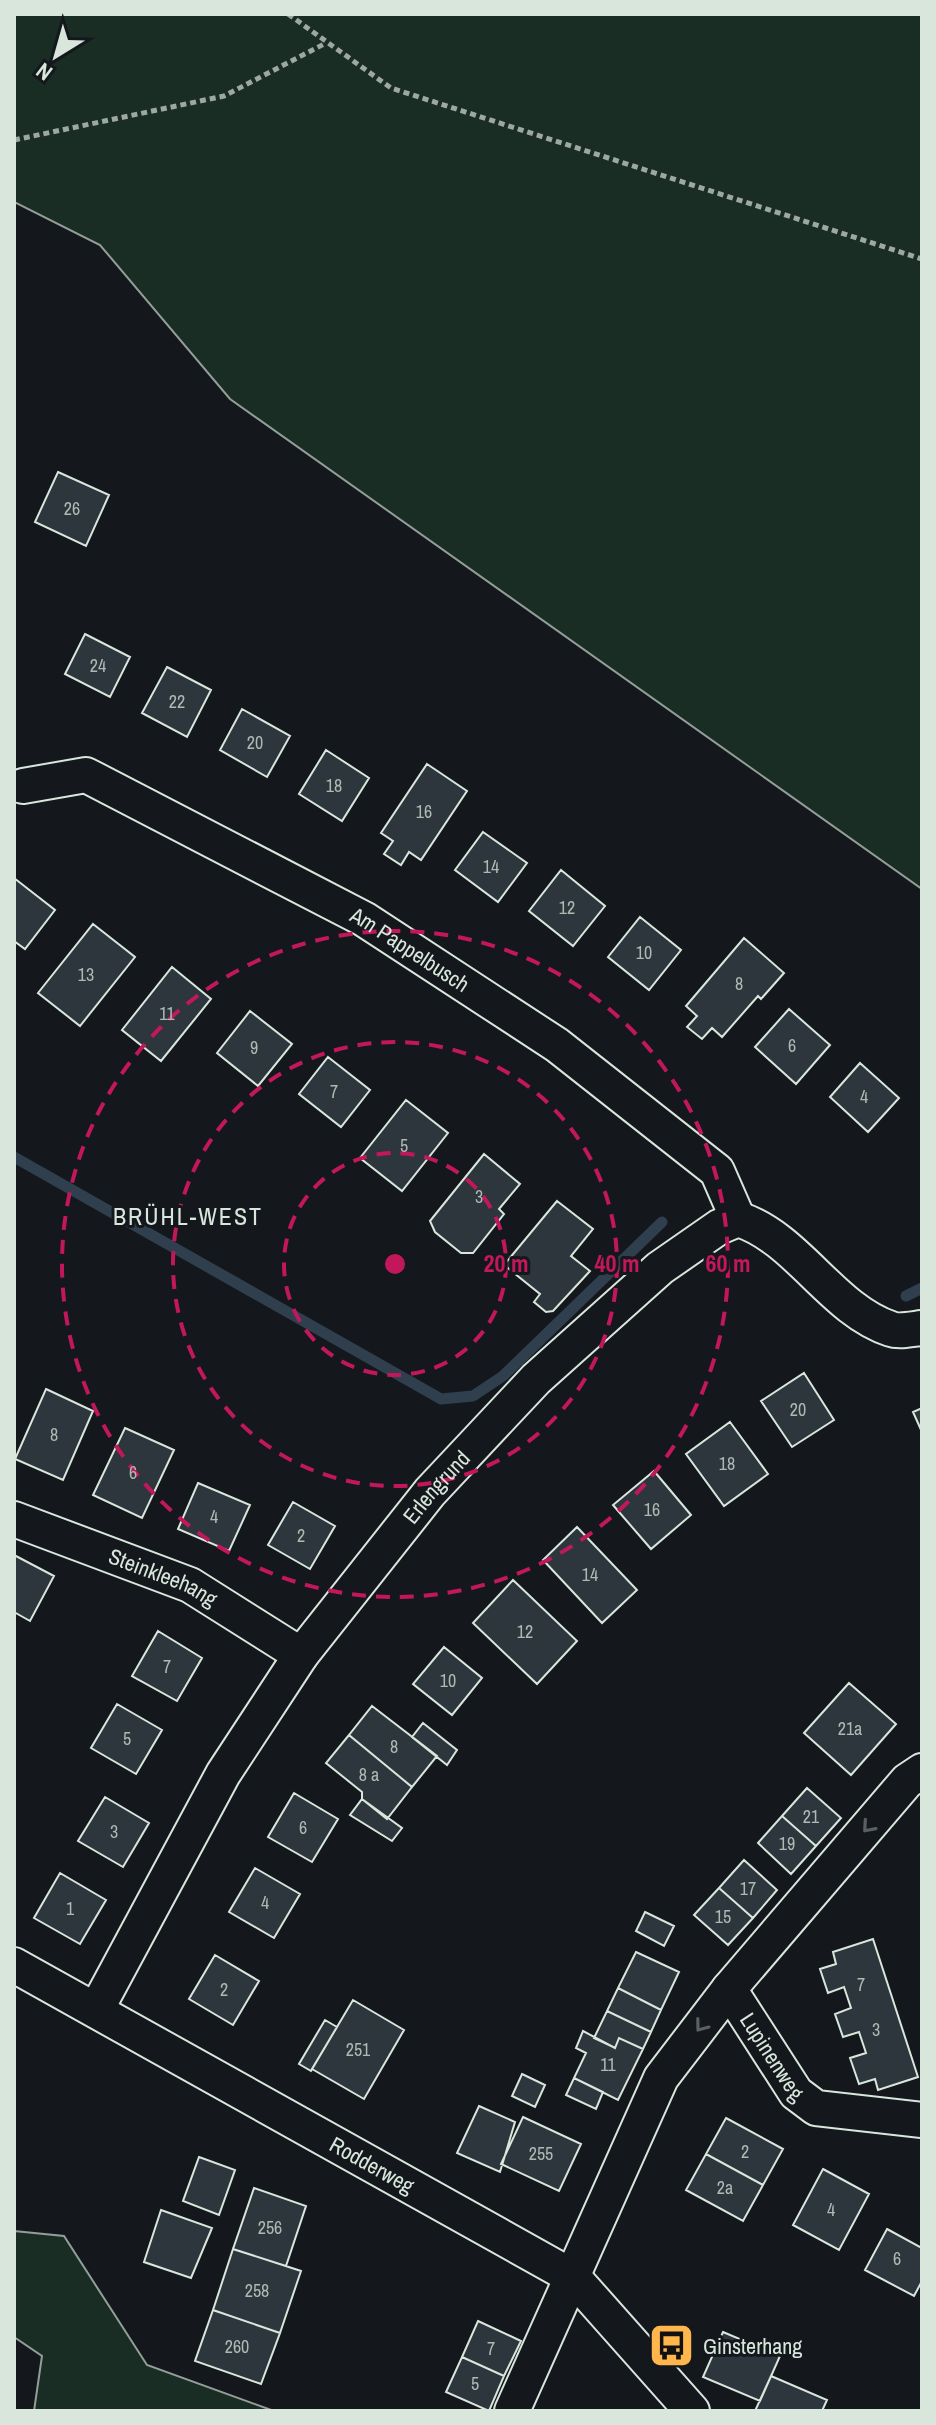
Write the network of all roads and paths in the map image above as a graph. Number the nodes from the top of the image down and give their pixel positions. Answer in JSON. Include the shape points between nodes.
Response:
{"nodes":[{"id":1,"x":288,"y":14,"type":"edge"},
{"id":2,"x":326,"y":43,"type":"junction"},
{"id":3,"x":14,"y":140,"type":"edge"},
{"id":4,"x":922,"y":259,"type":"edge"},
{"id":5,"x":23,"y":786,"type":"dead end"},
{"id":6,"x":738,"y":1219,"type":"junction"},
{"id":7,"x":922,"y":1328,"type":"edge"},
{"id":8,"x":14,"y":1519,"type":"edge"},
{"id":9,"x":301,"y":1655,"type":"junction"},
{"id":10,"x":922,"y":1771,"type":"edge"},
{"id":11,"x":14,"y":1965,"type":"edge"},
{"id":12,"x":729,"y":1989,"type":"junction"},
{"id":13,"x":96,"y":2010,"type":"junction"},
{"id":14,"x":922,"y":2120,"type":"edge"},
{"id":15,"x":573,"y":2277,"type":"junction"},
{"id":16,"x":512,"y":2411,"type":"edge"},
{"id":17,"x":692,"y":2411,"type":"edge"}],
"edges":[{"from":1,"to":2,"type":"path"},
{"from":2,"to":3,"type":"path","via":[[224,96]]},
{"from":2,"to":4,"type":"path","via":[[391,88]]},
{"from":5,"to":6,"type":"street","name":"Am Pappelbusch","via":[[86,775],[364,919],[557,1045],[717,1171]]},
{"from":6,"to":7,"type":"street","via":[[767,1233],[850,1305],[892,1330]]},
{"from":6,"to":9,"type":"street","name":"Erlengrund","via":[[660,1268],[536,1379],[430,1492]]},
{"from":8,"to":9,"type":"street","name":"Steinkleehang","via":[[190,1585]]},
{"from":9,"to":13,"type":"street","name":"Erlengrund","via":[[223,1774]]},
{"from":10,"to":12,"type":"street","one_way":true,"via":[[907,1781]]},
{"from":11,"to":13,"type":"street","name":"Rodderweg"},
{"from":12,"to":14,"type":"street","name":"Lupinenweg","via":[[796,2093],[816,2108]]},
{"from":12,"to":15,"type":"street","one_way":true,"via":[[661,2078]]},
{"from":13,"to":15,"type":"street","name":"Rodderweg"},
{"from":15,"to":16,"type":"street"},
{"from":15,"to":17,"type":"street","name":"Rodderweg"}]}
